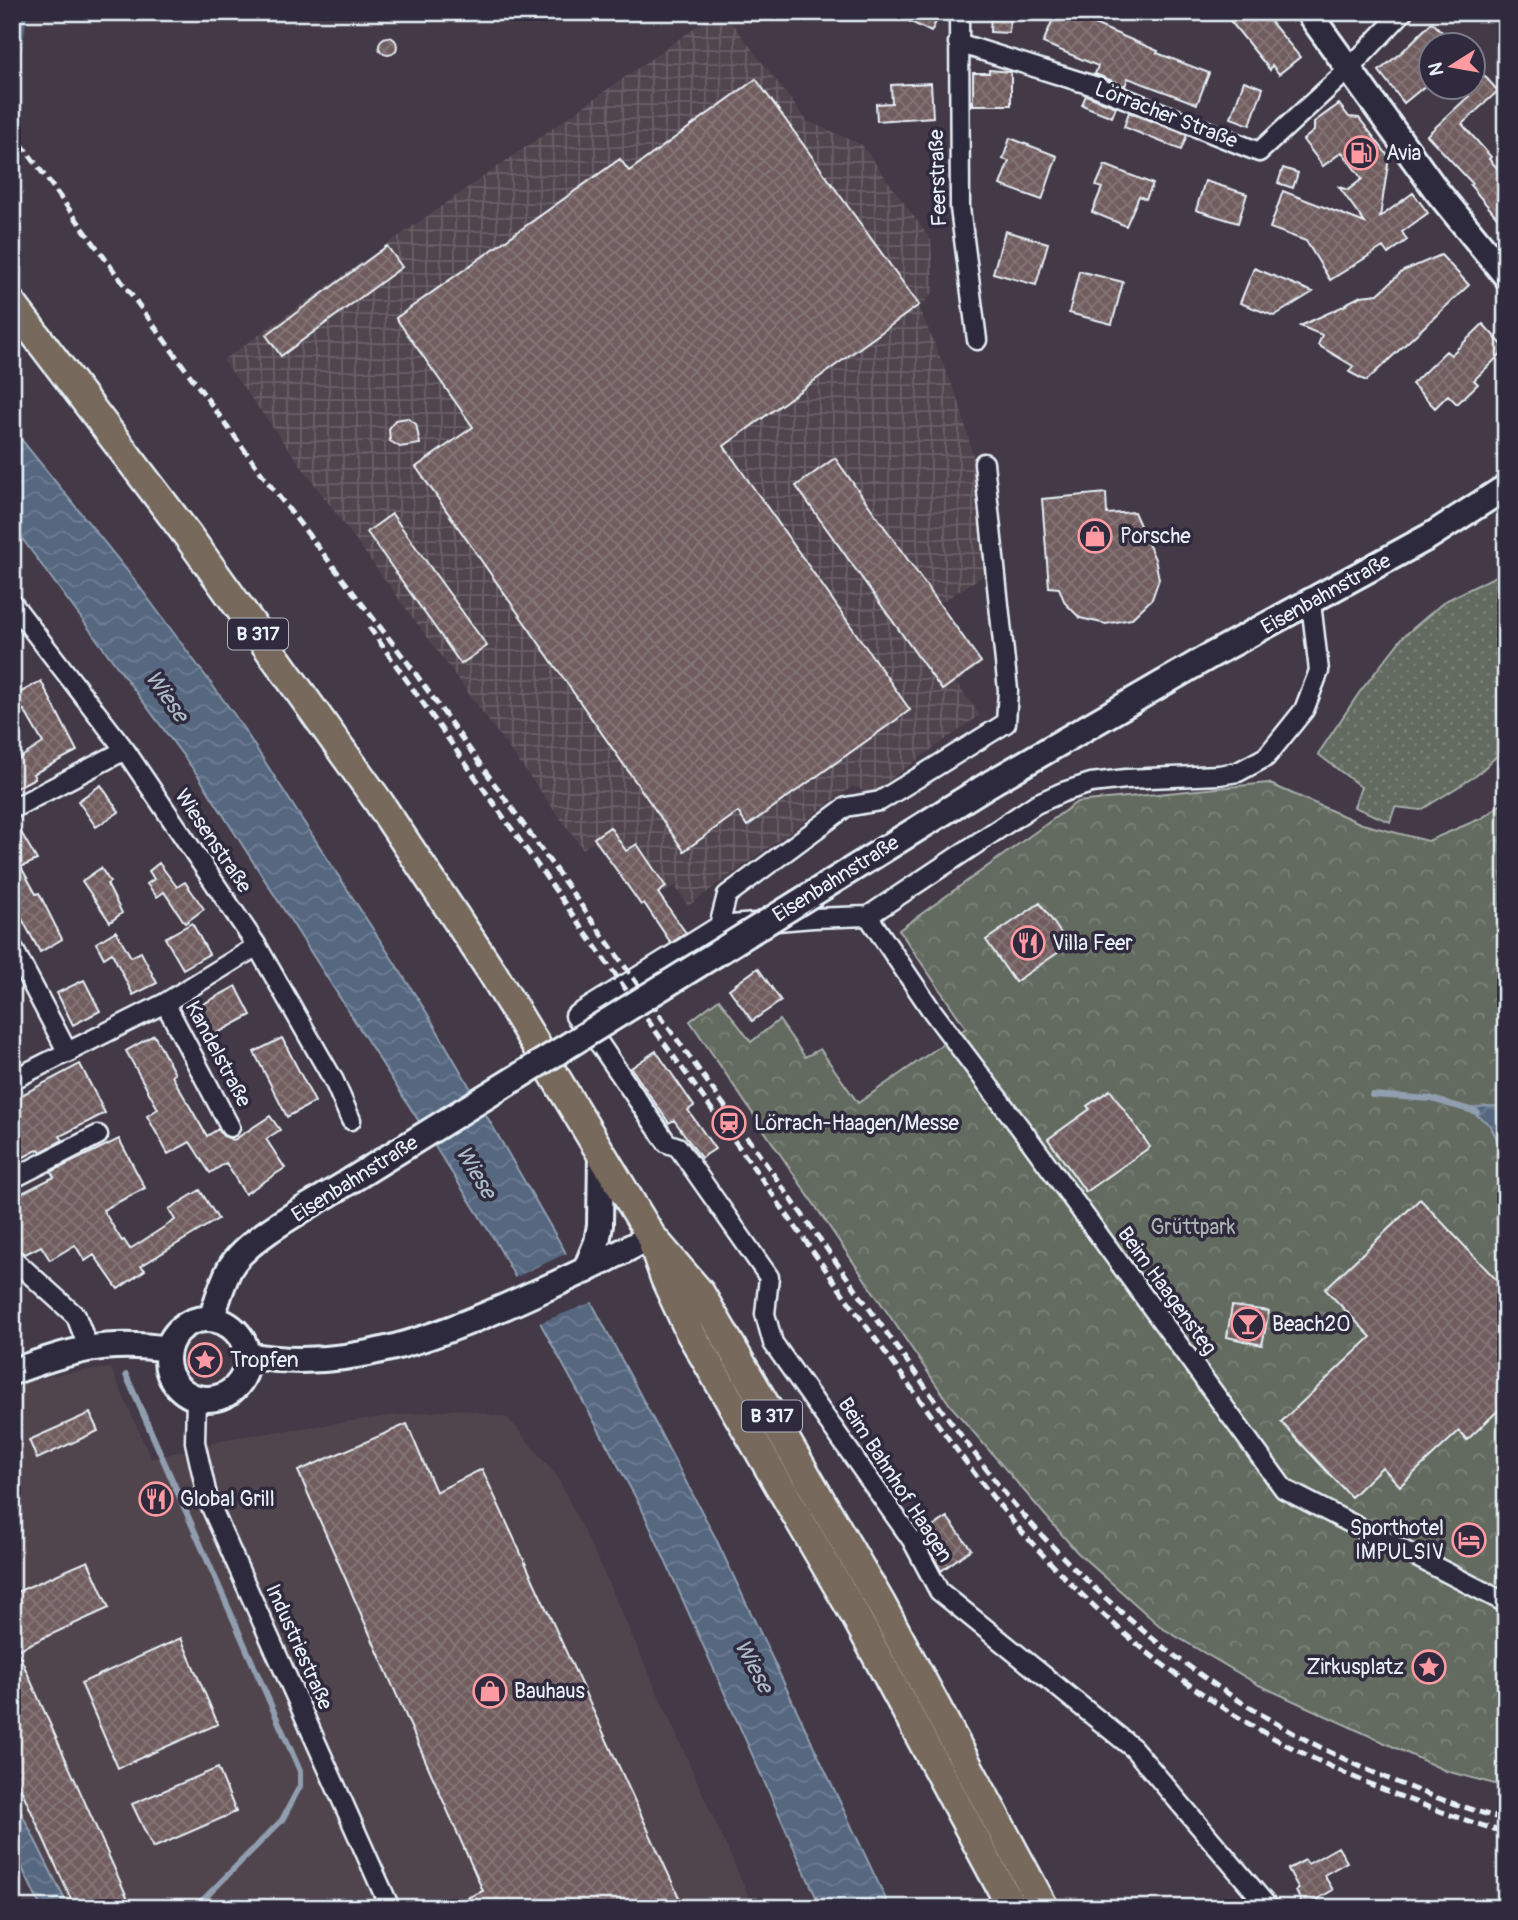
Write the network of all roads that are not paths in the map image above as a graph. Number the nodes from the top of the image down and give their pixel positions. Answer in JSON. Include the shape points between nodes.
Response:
{"nodes":[{"id":1,"x":959,"y":12,"type":"edge"},
{"id":2,"x":1308,"y":12,"type":"edge"},
{"id":3,"x":1403,"y":12,"type":"edge"},
{"id":4,"x":958,"y":43,"type":"junction"},
{"id":5,"x":1348,"y":70,"type":"junction"},
{"id":6,"x":1506,"y":276,"type":"edge"},
{"id":7,"x":12,"y":304,"type":"edge"},
{"id":8,"x":977,"y":340,"type":"dead end"},
{"id":9,"x":984,"y":463,"type":"dead end"},
{"id":10,"x":1506,"y":488,"type":"edge"},
{"id":11,"x":12,"y":603,"type":"edge"},
{"id":12,"x":1311,"y":603,"type":"junction"},
{"id":13,"x":125,"y":750,"type":"junction"},
{"id":14,"x":12,"y":809,"type":"edge"},
{"id":15,"x":867,"y":916,"type":"junction"},
{"id":16,"x":719,"y":926,"type":"junction"},
{"id":17,"x":12,"y":946,"type":"edge"},
{"id":18,"x":257,"y":946,"type":"junction"},
{"id":19,"x":165,"y":1003,"type":"junction"},
{"id":20,"x":68,"y":1053,"type":"junction"},
{"id":21,"x":12,"y":1080,"type":"edge"},
{"id":22,"x":351,"y":1120,"type":"dead end"},
{"id":23,"x":230,"y":1127,"type":"dead end"},
{"id":24,"x":98,"y":1135,"type":"dead end"},
{"id":25,"x":601,"y":1152,"type":"junction"},
{"id":26,"x":12,"y":1179,"type":"edge"},
{"id":27,"x":652,"y":1236,"type":"junction"},
{"id":28,"x":604,"y":1250,"type":"junction"},
{"id":29,"x":12,"y":1258,"type":"edge"},
{"id":30,"x":211,"y":1319,"type":"junction"},
{"id":31,"x":88,"y":1347,"type":"junction"},
{"id":32,"x":168,"y":1349,"type":"junction"},
{"id":33,"x":247,"y":1355,"type":"junction"},
{"id":34,"x":12,"y":1372,"type":"edge"},
{"id":35,"x":196,"y":1398,"type":"junction"},
{"id":36,"x":1506,"y":1603,"type":"edge"},
{"id":37,"x":390,"y":1908,"type":"edge"},
{"id":38,"x":1012,"y":1908,"type":"edge"},
{"id":39,"x":1044,"y":1908,"type":"edge"},
{"id":40,"x":1269,"y":1908,"type":"edge"}],
"edges":[{"from":1,"to":4,"type":"street","name":"Feerstraße"},
{"from":2,"to":5,"type":"street"},
{"from":3,"to":5,"type":"street","name":"Lörracher Straße"},
{"from":4,"to":5,"type":"street","name":"Lörracher Straße","via":[[1094,86],[1259,152]]},
{"from":4,"to":8,"type":"street","name":"Feerstraße","via":[[960,208]]},
{"from":5,"to":6,"type":"street"},
{"from":7,"to":25,"type":"main road","number":"B 317","via":[[188,536],[378,801],[492,972]]},
{"from":9,"to":16,"type":"street","via":[[1008,690],[1006,723],[880,800],[846,807],[727,895]]},
{"from":10,"to":12,"type":"street","name":"Eisenbahnstraße"},
{"from":11,"to":13,"type":"street","name":"Wiesenstraße"},
{"from":12,"to":15,"type":"street","via":[[1319,670],[1304,710],[1266,757],[1238,772],[1126,779],[1063,792],[1036,804]]},
{"from":12,"to":30,"type":"street","name":"Eisenbahnstraße","bridge":true,"via":[[991,783],[262,1236],[231,1267]]},
{"from":13,"to":14,"type":"street"},
{"from":13,"to":18,"type":"street","name":"Wiesenstraße"},
{"from":15,"to":16,"type":"street"},
{"from":15,"to":36,"type":"street","name":"Beim Haagensteg","via":[[1284,1489]]},
{"from":16,"to":40,"type":"street","name":"Beim Bahnhof Haagen","via":[[575,1016],[667,1143],[678,1147],[769,1277],[765,1314],[773,1343],[912,1540],[939,1591],[1133,1748]]},
{"from":17,"to":20,"type":"street"},
{"from":18,"to":19,"type":"street","name":"Kandelstraße"},
{"from":18,"to":22,"type":"street","name":"Wiesenstraße","via":[[334,1081]]},
{"from":19,"to":20,"type":"street","name":"Kandelstraße"},
{"from":19,"to":23,"type":"street","name":"Kandelstraße"},
{"from":20,"to":21,"type":"street","name":"Kandelstraße"},
{"from":24,"to":26,"type":"street"},
{"from":25,"to":27,"type":"main road","number":"B 317"},
{"from":25,"to":28,"type":"street"},
{"from":27,"to":28,"type":"street"},
{"from":27,"to":38,"type":"main road","number":"B 317","via":[[690,1332],[856,1617]]},
{"from":27,"to":39,"type":"main road","number":"B 317","via":[[700,1293],[881,1604]]},
{"from":28,"to":33,"type":"street","via":[[585,1271],[477,1320],[415,1342],[345,1357],[268,1359]]},
{"from":29,"to":31,"type":"street","via":[[76,1316]]},
{"from":30,"to":32,"type":"street","via":[[184,1326]]},
{"from":30,"to":33,"type":"street","via":[[235,1331]]},
{"from":31,"to":32,"type":"street","via":[[126,1344]]},
{"from":31,"to":34,"type":"street"},
{"from":32,"to":35,"type":"street","via":[[172,1379]]},
{"from":33,"to":35,"type":"street","via":[[241,1380],[232,1390],[209,1399]]},
{"from":35,"to":37,"type":"street","name":"Industriestraße","via":[[195,1442],[208,1500]]}]}
